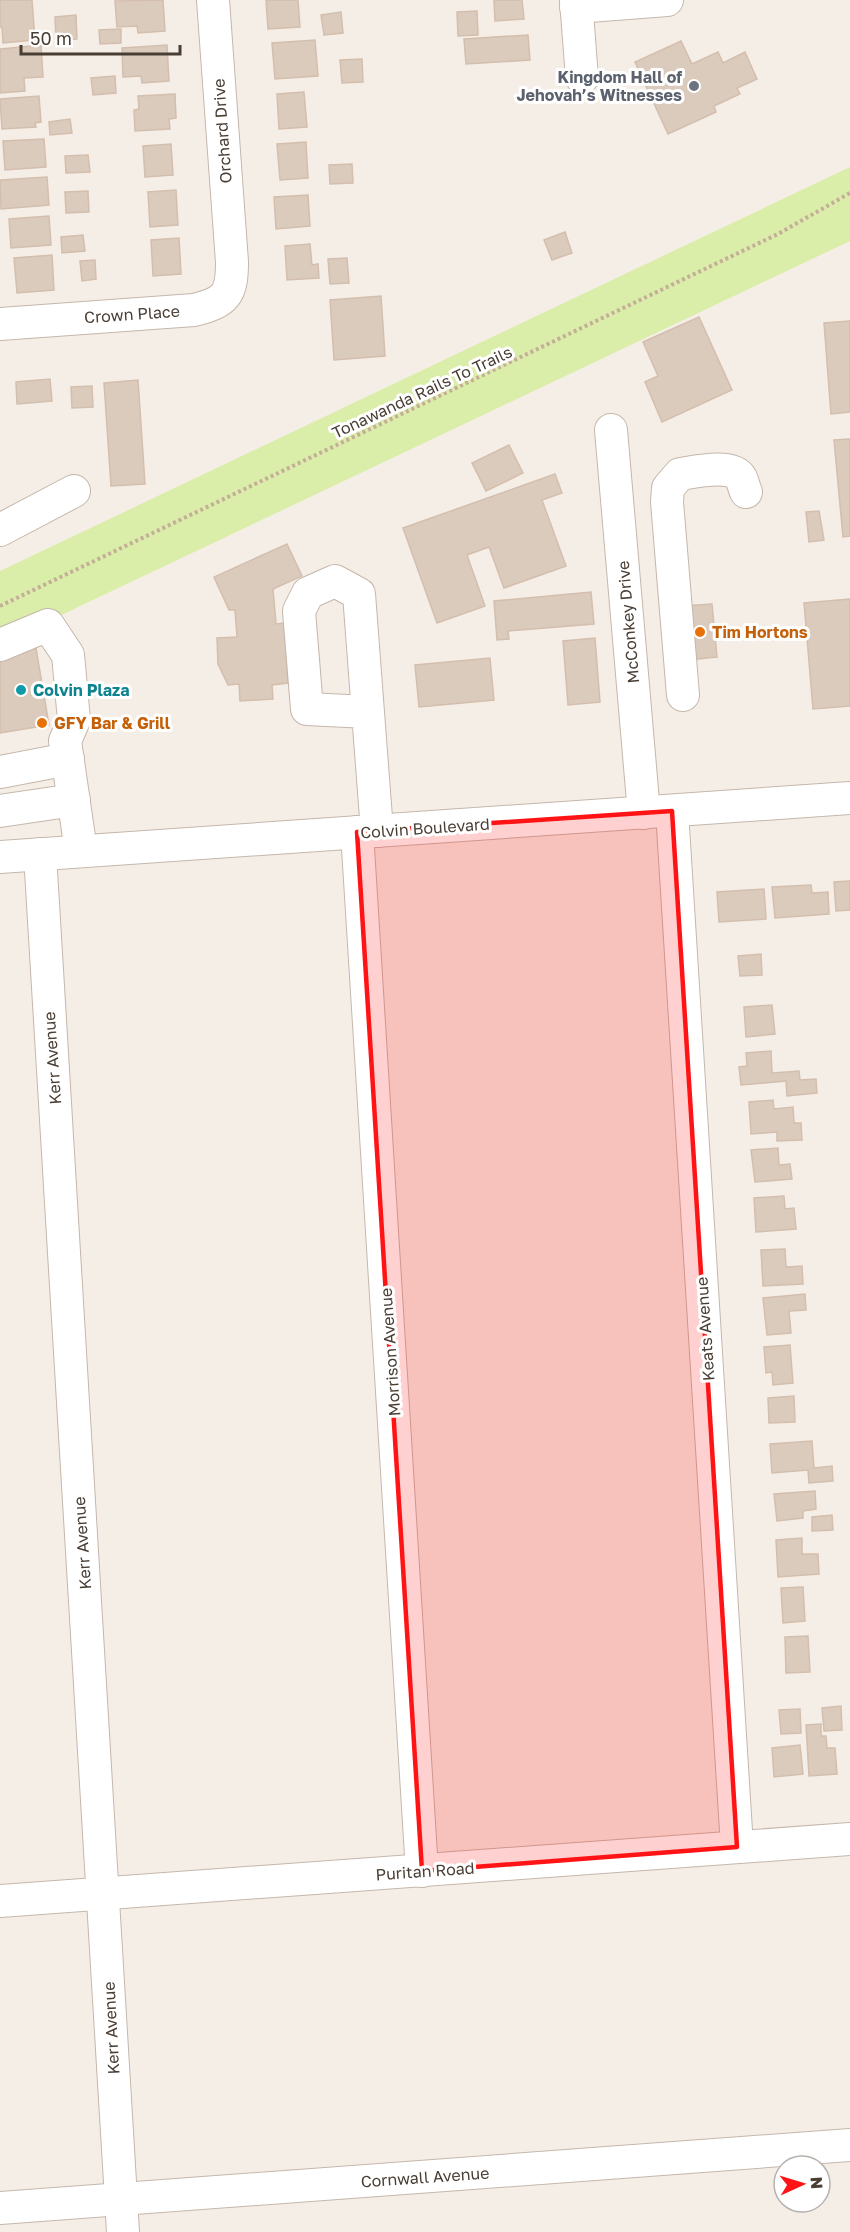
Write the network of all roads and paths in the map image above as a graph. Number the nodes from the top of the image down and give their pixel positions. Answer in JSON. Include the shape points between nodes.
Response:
{"nodes":[{"id":1,"x":213,"y":0,"type":"edge"},
{"id":2,"x":667,"y":0,"type":"edge"},
{"id":3,"x":576,"y":3,"type":"edge"},
{"id":4,"x":582,"y":78,"type":"dead end"},
{"id":5,"x":850,"y":193,"type":"edge"},
{"id":6,"x":232,"y":262,"type":"joint"},
{"id":7,"x":0,"y":324,"type":"edge"},
{"id":8,"x":611,"y":430,"type":"dead end"},
{"id":9,"x":74,"y":491,"type":"dead end"},
{"id":10,"x":746,"y":492,"type":"dead end"},
{"id":11,"x":0,"y":530,"type":"edge"},
{"id":12,"x":0,"y":606,"type":"edge"},
{"id":13,"x":0,"y":645,"type":"edge"},
{"id":14,"x":683,"y":695,"type":"dead end"},
{"id":15,"x":368,"y":712,"type":"dead end"},
{"id":16,"x":68,"y":759,"type":"junction"},
{"id":17,"x":0,"y":772,"type":"edge"},
{"id":18,"x":850,"y":798,"type":"edge"},
{"id":19,"x":74,"y":800,"type":"junction"},
{"id":20,"x":0,"y":811,"type":"edge"},
{"id":21,"x":658,"y":812,"type":"junction"},
{"id":22,"x":367,"y":832,"type":"junction"},
{"id":23,"x":81,"y":851,"type":"junction"},
{"id":24,"x":40,"y":854,"type":"junction"},
{"id":25,"x":0,"y":858,"type":"edge"},
{"id":26,"x":850,"y":1839,"type":"edge"},
{"id":27,"x":737,"y":1847,"type":"junction"},
{"id":28,"x":422,"y":1871,"type":"junction"},
{"id":29,"x":104,"y":1893,"type":"junction"},
{"id":30,"x":0,"y":1901,"type":"edge"},
{"id":31,"x":850,"y":2145,"type":"edge"},
{"id":32,"x":121,"y":2199,"type":"junction"},
{"id":33,"x":0,"y":2208,"type":"edge"},
{"id":34,"x":123,"y":2232,"type":"edge"}],
"edges":[{"from":1,"to":6,"type":"street","name":"Orchard Drive"},
{"from":2,"to":3,"type":"street"},
{"from":3,"to":4,"type":"street"},
{"from":5,"to":12,"type":"path","name":"Tonawanda Rails To Trails","via":[[768,239]]},
{"from":6,"to":7,"type":"street","name":"Crown Place","via":[[230,289],[211,306]]},
{"from":8,"to":21,"type":"street","name":"McConkey Drive"},
{"from":9,"to":11,"type":"street"},
{"from":10,"to":14,"type":"street","via":[[741,476],[722,469],[680,474],[668,488]]},
{"from":13,"to":16,"type":"street","via":[[48,625],[68,655],[74,720],[65,741]]},
{"from":15,"to":22,"type":"street","name":"Morrison Avenue"},
{"from":16,"to":17,"type":"street"},
{"from":16,"to":19,"type":"street"},
{"from":18,"to":21,"type":"street","name":"Colvin Boulevard"},
{"from":19,"to":20,"type":"street"},
{"from":19,"to":23,"type":"street"},
{"from":21,"to":22,"type":"street","name":"Colvin Boulevard"},
{"from":21,"to":27,"type":"street","name":"Keats Avenue"},
{"from":22,"to":23,"type":"street","name":"Colvin Boulevard"},
{"from":22,"to":28,"type":"street","name":"Morrison Avenue"},
{"from":23,"to":24,"type":"street","name":"Colvin Boulevard"},
{"from":24,"to":25,"type":"street","name":"Colvin Boulevard"},
{"from":24,"to":29,"type":"street","name":"Kerr Avenue"},
{"from":26,"to":27,"type":"street","name":"Puritan Road"},
{"from":27,"to":28,"type":"street","name":"Puritan Road"},
{"from":28,"to":29,"type":"street","name":"Puritan Road"},
{"from":29,"to":30,"type":"street","name":"Puritan Road"},
{"from":29,"to":32,"type":"street","name":"Kerr Avenue"},
{"from":31,"to":32,"type":"street","name":"Cornwall Avenue"},
{"from":32,"to":33,"type":"street","name":"Cornwall Avenue"},
{"from":32,"to":34,"type":"street","name":"Kerr Avenue"}]}
